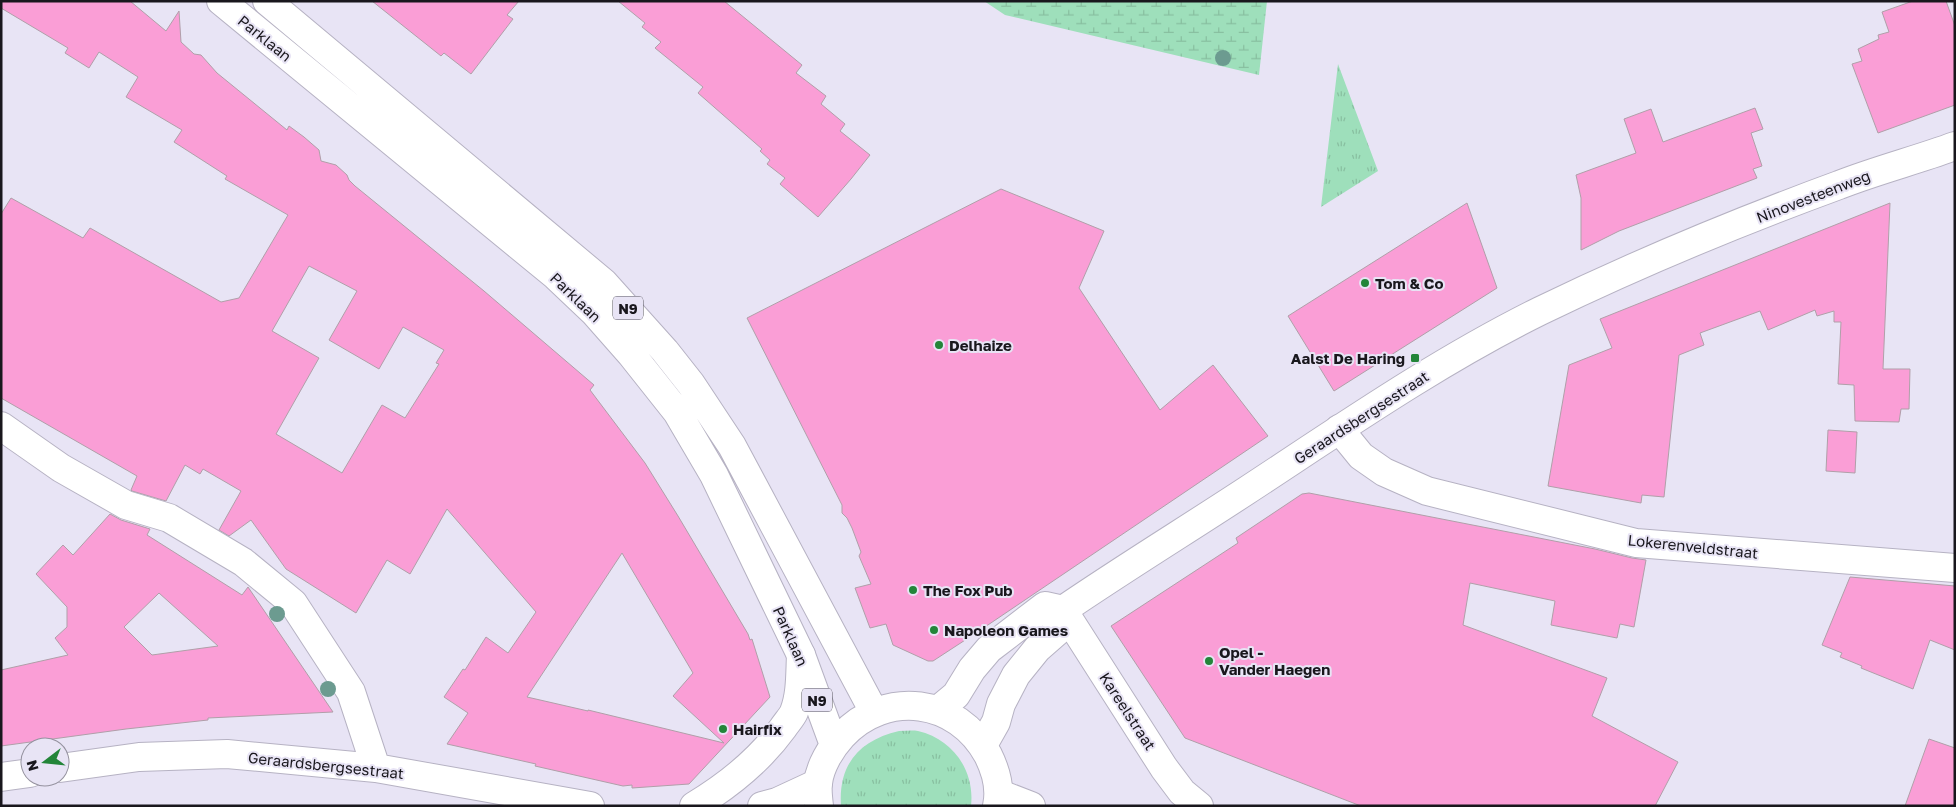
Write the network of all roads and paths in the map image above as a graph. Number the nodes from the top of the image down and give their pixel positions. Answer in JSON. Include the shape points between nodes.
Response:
{"nodes":[{"id":1,"x":221,"y":1,"type":"edge"},
{"id":2,"x":266,"y":1,"type":"edge"},
{"id":3,"x":1955,"y":146,"type":"edge"},
{"id":4,"x":1674,"y":251,"type":"joint"},
{"id":5,"x":1,"y":426,"type":"edge"},
{"id":6,"x":1339,"y":429,"type":"junction"},
{"id":7,"x":1955,"y":568,"type":"edge"},
{"id":8,"x":1063,"y":610,"type":"junction"},
{"id":9,"x":800,"y":655,"type":"junction"},
{"id":10,"x":938,"y":710,"type":"junction"},
{"id":11,"x":874,"y":712,"type":"junction"},
{"id":12,"x":834,"y":745,"type":"junction"},
{"id":13,"x":983,"y":746,"type":"junction"},
{"id":14,"x":70,"y":767,"type":"edge"},
{"id":15,"x":376,"y":768,"type":"junction"},
{"id":16,"x":20,"y":774,"type":"edge"},
{"id":17,"x":1,"y":777,"type":"edge"},
{"id":18,"x":818,"y":794,"type":"edge"},
{"id":19,"x":998,"y":800,"type":"edge"},
{"id":20,"x":590,"y":806,"type":"edge"},
{"id":21,"x":694,"y":806,"type":"edge"},
{"id":22,"x":762,"y":806,"type":"edge"},
{"id":23,"x":1031,"y":806,"type":"edge"},
{"id":24,"x":1199,"y":806,"type":"edge"}],
"edges":[{"from":1,"to":9,"type":"main road","name":"Parklaan","number":"N9","via":[[556,276],[594,312],[677,412],[714,475]]},
{"from":2,"to":11,"type":"main road","name":"Parklaan","number":"N9","via":[[604,283],[643,324],[691,384],[732,446]]},
{"from":3,"to":4,"type":"main road","name":"Ninovesteenweg","via":[[1838,185]]},
{"from":4,"to":6,"type":"main road","name":"Geraardsbergsestraat","via":[[1492,336]]},
{"from":5,"to":15,"type":"main road","via":[[61,468],[126,505],[169,518],[243,562],[292,603],[351,692]]},
{"from":6,"to":7,"type":"main road","name":"Lokerenveldstraat","via":[[1361,456],[1384,472],[1427,491],[1636,543]]},
{"from":6,"to":8,"type":"main road","name":"Geraardsbergsestraat"},
{"from":8,"to":10,"type":"main road","via":[[1045,606],[1000,639],[980,659],[956,696]]},
{"from":8,"to":13,"type":"main road","via":[[1061,628],[1037,649],[1016,675]]},
{"from":8,"to":24,"type":"main road","name":"Kareelstraat","via":[[1164,768],[1182,792]]},
{"from":9,"to":12,"type":"main road","name":"Parklaan","number":"N9"},
{"from":9,"to":21,"type":"main road","via":[[800,682],[794,712],[743,772]]},
{"from":10,"to":11,"type":"main road","via":[[914,706]]},
{"from":10,"to":13,"type":"main road","via":[[963,724]]},
{"from":11,"to":12,"type":"main road","via":[[854,724]]},
{"from":12,"to":18,"type":"main road","via":[[825,761]]},
{"from":13,"to":19,"type":"main road","via":[[995,768]]},
{"from":14,"to":15,"type":"main road","name":"Geraardsbergsestraat","via":[[139,757],[227,754]]},
{"from":15,"to":20,"type":"main road","name":"Geraardsbergsestraat"},
{"from":16,"to":17,"type":"main road"},
{"from":18,"to":22,"type":"main road"},
{"from":19,"to":23,"type":"main road"}]}
